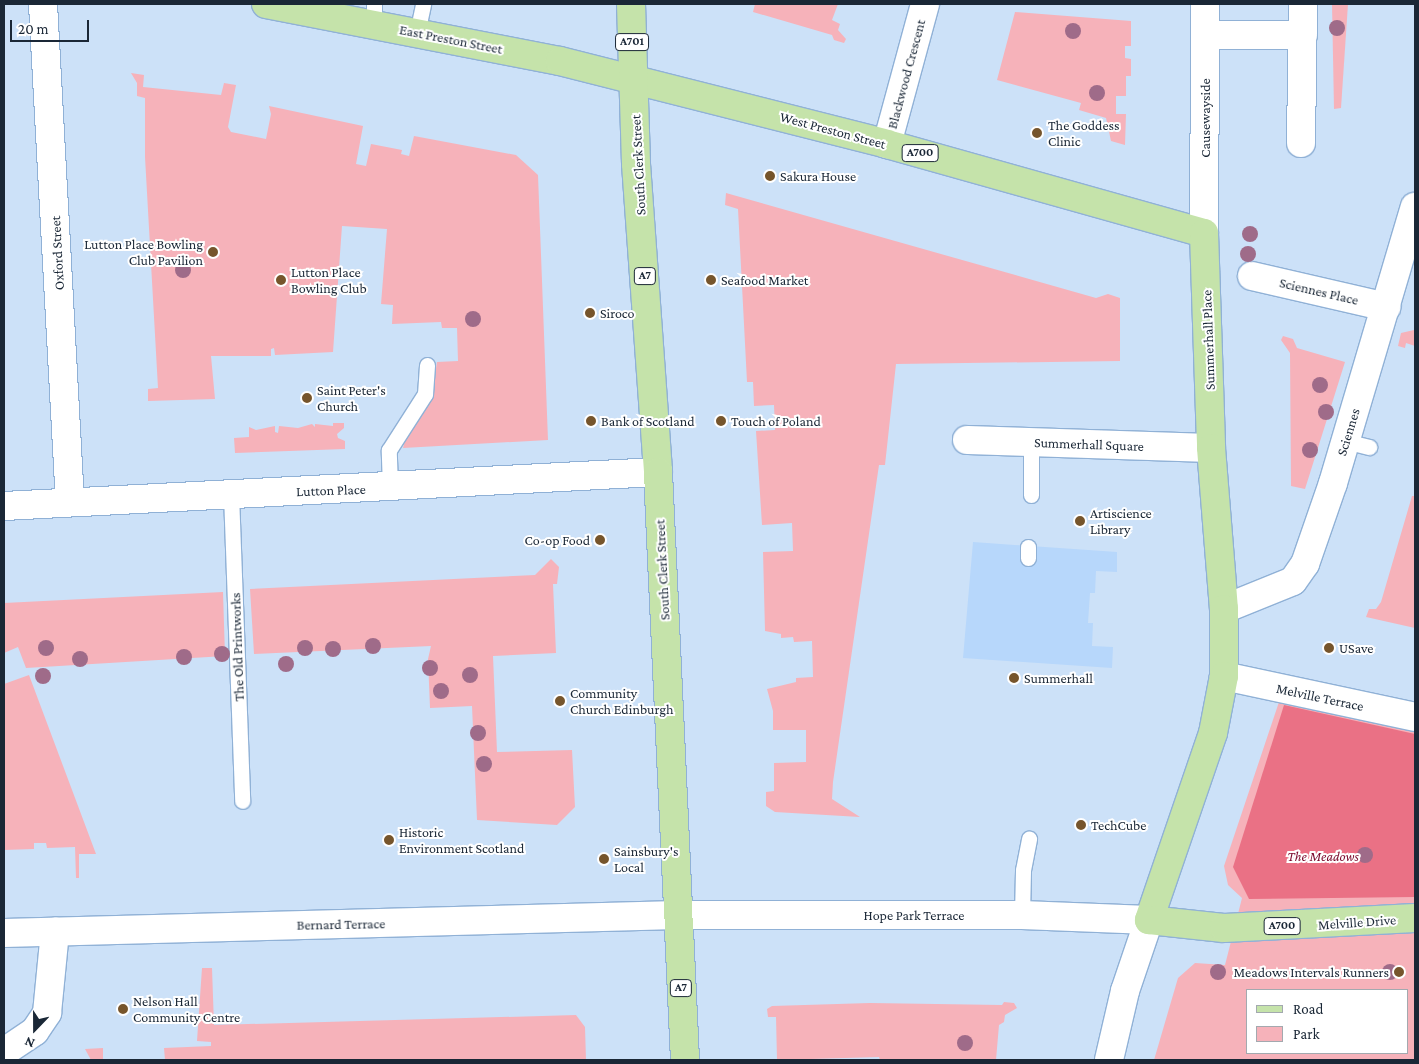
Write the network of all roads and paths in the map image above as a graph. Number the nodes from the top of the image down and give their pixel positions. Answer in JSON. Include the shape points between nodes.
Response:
{"nodes":[{"id":1,"x":43,"y":4,"type":"edge"},
{"id":2,"x":266,"y":4,"type":"edge"},
{"id":3,"x":423,"y":4,"type":"edge"},
{"id":4,"x":631,"y":4,"type":"edge"},
{"id":5,"x":925,"y":4,"type":"edge"},
{"id":6,"x":1205,"y":4,"type":"edge"},
{"id":7,"x":1303,"y":4,"type":"edge"},
{"id":8,"x":374,"y":14,"type":"edge"},
{"id":9,"x":417,"y":33,"type":"junction"},
{"id":10,"x":1205,"y":35,"type":"junction"},
{"id":11,"x":1302,"y":35,"type":"junction"},
{"id":12,"x":634,"y":80,"type":"junction"},
{"id":13,"x":1301,"y":143,"type":"dead end"},
{"id":14,"x":887,"y":144,"type":"junction"},
{"id":15,"x":1415,"y":208,"type":"edge"},
{"id":16,"x":1204,"y":233,"type":"junction"},
{"id":17,"x":1252,"y":276,"type":"dead end"},
{"id":18,"x":1386,"y":306,"type":"junction"},
{"id":19,"x":427,"y":365,"type":"dead end"},
{"id":20,"x":967,"y":440,"type":"dead end"},
{"id":21,"x":1031,"y":442,"type":"junction"},
{"id":22,"x":1211,"y":448,"type":"junction"},
{"id":23,"x":658,"y":472,"type":"junction"},
{"id":24,"x":390,"y":487,"type":"junction"},
{"id":25,"x":231,"y":494,"type":"junction"},
{"id":26,"x":1031,"y":495,"type":"dead end"},
{"id":27,"x":70,"y":502,"type":"junction"},
{"id":28,"x":4,"y":506,"type":"edge"},
{"id":29,"x":1224,"y":609,"type":"junction"},
{"id":30,"x":1224,"y":676,"type":"junction"},
{"id":31,"x":1415,"y":717,"type":"edge"},
{"id":32,"x":242,"y":801,"type":"dead end"},
{"id":33,"x":1030,"y":839,"type":"dead end"},
{"id":34,"x":678,"y":915,"type":"junction"},
{"id":35,"x":1022,"y":915,"type":"junction"},
{"id":36,"x":1415,"y":918,"type":"edge"},
{"id":37,"x":1149,"y":920,"type":"junction"},
{"id":38,"x":55,"y":931,"type":"junction"},
{"id":39,"x":4,"y":933,"type":"edge"},
{"id":40,"x":4,"y":1052,"type":"edge"},
{"id":41,"x":685,"y":1060,"type":"edge"},
{"id":42,"x":1109,"y":1060,"type":"edge"}],
"edges":[{"from":1,"to":27,"type":"street","name":"Oxford Street"},
{"from":2,"to":8,"type":"main road","name":"East Preston Street"},
{"from":3,"to":9,"type":"lane"},
{"from":4,"to":12,"type":"main road","number":"A701"},
{"from":5,"to":14,"type":"street","name":"Blackwood Crescent"},
{"from":6,"to":10,"type":"street","name":"Causewayside"},
{"from":7,"to":11,"type":"street"},
{"from":8,"to":9,"type":"main road","name":"East Preston Street"},
{"from":9,"to":12,"type":"main road","name":"East Preston Street","via":[[541,56]]},
{"from":10,"to":11,"type":"street"},
{"from":10,"to":16,"type":"street","name":"Causewayside"},
{"from":11,"to":13,"type":"street"},
{"from":12,"to":14,"type":"main road","name":"West Preston Street","number":"A700"},
{"from":12,"to":23,"type":"main road","name":"South Clerk Street","number":"A7"},
{"from":14,"to":16,"type":"main road","name":"West Preston Street","number":"A700"},
{"from":15,"to":18,"type":"street","name":"Sciennes"},
{"from":16,"to":22,"type":"main road","name":"Summerhall Place"},
{"from":17,"to":18,"type":"street","name":"Sciennes Place"},
{"from":18,"to":29,"type":"street","name":"Sciennes","via":[[1357,444],[1299,574],[1276,590]]},
{"from":19,"to":24,"type":"lane","via":[[425,394],[389,450]]},
{"from":20,"to":21,"type":"street","name":"Summerhall Square"},
{"from":21,"to":22,"type":"street","name":"Summerhall Square"},
{"from":21,"to":26,"type":"lane"},
{"from":22,"to":29,"type":"main road"},
{"from":23,"to":24,"type":"street","name":"Lutton Place"},
{"from":23,"to":34,"type":"main road","name":"South Clerk Street","number":"A7"},
{"from":24,"to":25,"type":"street","name":"Lutton Place"},
{"from":25,"to":27,"type":"street","name":"Lutton Place"},
{"from":25,"to":32,"type":"lane","name":"The Old Printworks"},
{"from":27,"to":28,"type":"street","name":"Lutton Place"},
{"from":29,"to":30,"type":"main road"},
{"from":30,"to":31,"type":"street","name":"Melville Terrace"},
{"from":30,"to":37,"type":"main road","via":[[1213,733]]},
{"from":33,"to":35,"type":"lane","via":[[1023,870]]},
{"from":34,"to":35,"type":"street","name":"Hope Park Terrace"},
{"from":34,"to":38,"type":"street","name":"Bernard Terrace"},
{"from":34,"to":41,"type":"main road","name":"South Clerk Street","number":"A7"},
{"from":35,"to":37,"type":"street","name":"Hope Park Terrace"},
{"from":36,"to":37,"type":"main road","name":"Melville Drive","number":"A700","via":[[1224,928]]},
{"from":37,"to":42,"type":"street","via":[[1125,991]]},
{"from":38,"to":39,"type":"street","name":"Bernard Terrace"},
{"from":38,"to":40,"type":"street","via":[[47,1013],[35,1031]]}]}
